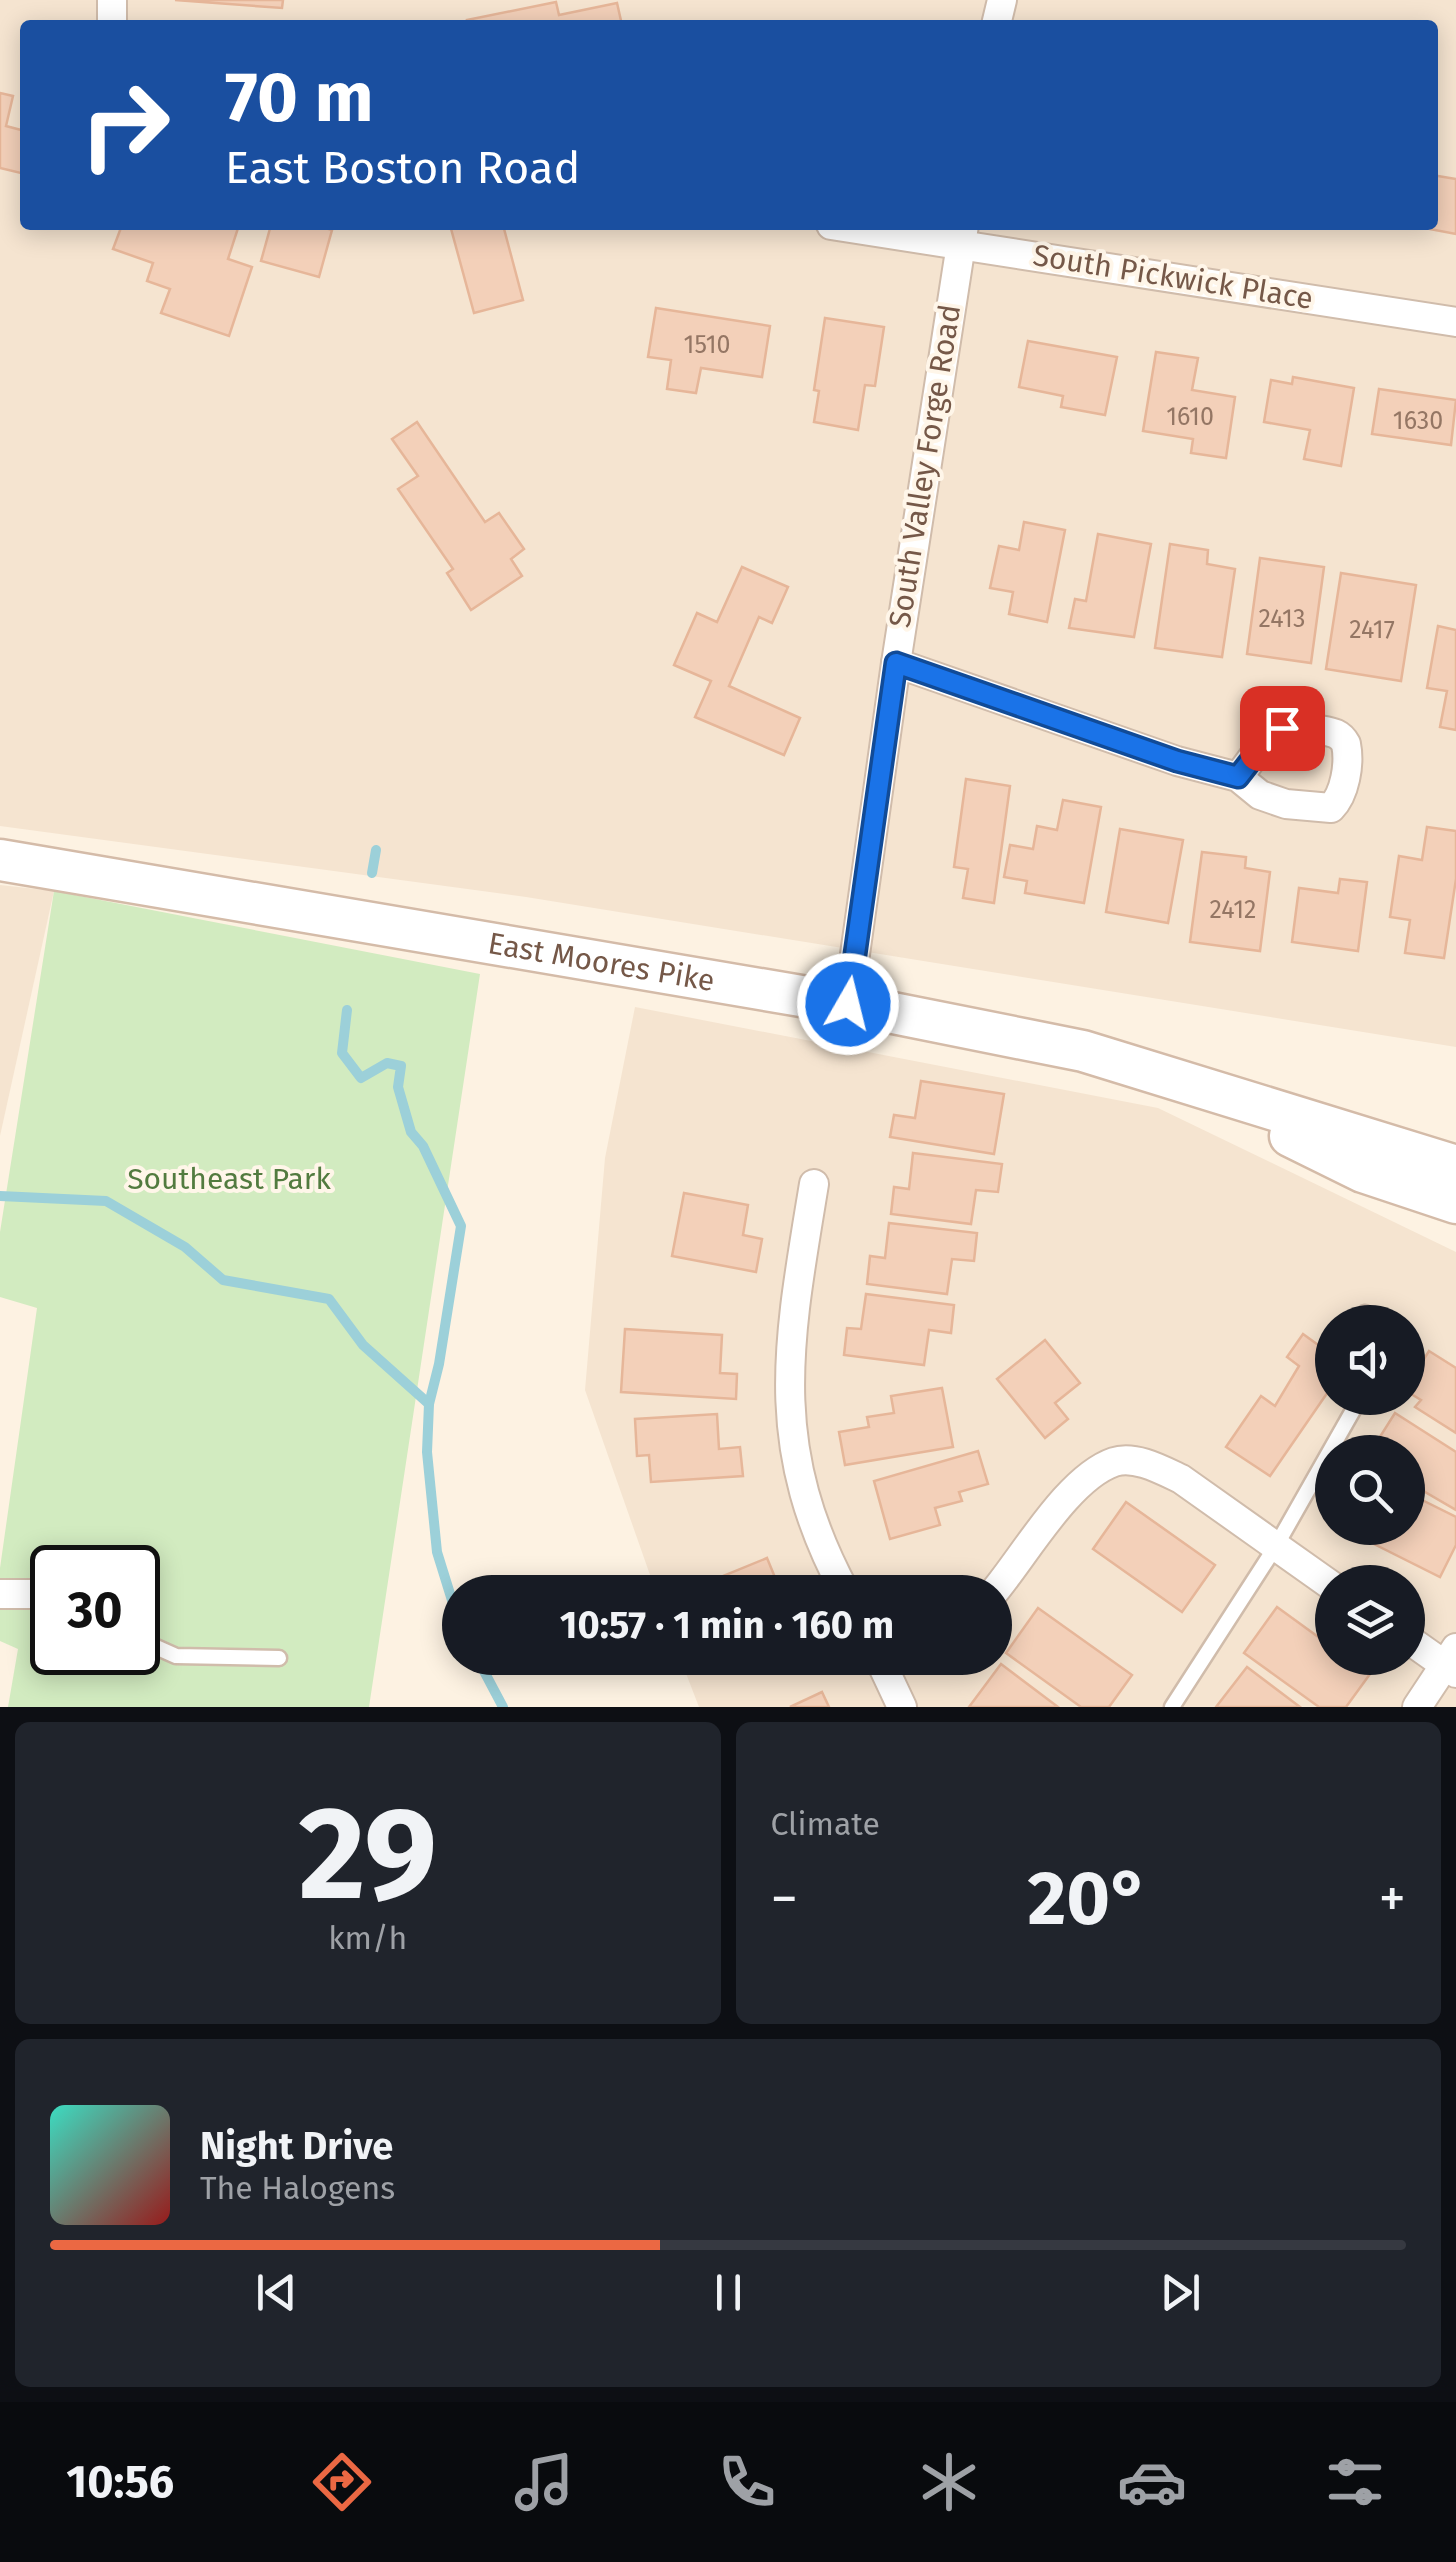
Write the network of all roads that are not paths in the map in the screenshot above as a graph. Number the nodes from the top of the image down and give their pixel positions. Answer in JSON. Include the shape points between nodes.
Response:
{"nodes":[{"id":1,"x":890,"y":230,"type":"edge"},
{"id":2,"x":961,"y":236,"type":"edge"},
{"id":3,"x":1456,"y":322,"type":"edge"},
{"id":4,"x":896,"y":663,"type":"junction"},
{"id":5,"x":1238,"y":777,"type":"dead end"},
{"id":6,"x":0,"y":860,"type":"edge"},
{"id":7,"x":848,"y":1004,"type":"junction"},
{"id":8,"x":1198,"y":1088,"type":"junction"},
{"id":9,"x":1456,"y":1166,"type":"edge"},
{"id":10,"x":814,"y":1184,"type":"dead end"},
{"id":11,"x":1456,"y":1203,"type":"edge"},
{"id":12,"x":1350,"y":1415,"type":"edge"},
{"id":13,"x":1276,"y":1546,"type":"junction"},
{"id":14,"x":1315,"y":1574,"type":"edge"},
{"id":15,"x":838,"y":1575,"type":"edge"},
{"id":16,"x":1007,"y":1575,"type":"edge"},
{"id":17,"x":0,"y":1594,"type":"edge"},
{"id":18,"x":30,"y":1594,"type":"edge"},
{"id":19,"x":160,"y":1648,"type":"edge"},
{"id":20,"x":1425,"y":1648,"type":"edge"},
{"id":21,"x":279,"y":1658,"type":"dead end"},
{"id":22,"x":1452,"y":1662,"type":"edge"},
{"id":23,"x":892,"y":1675,"type":"edge"},
{"id":24,"x":902,"y":1707,"type":"edge"},
{"id":25,"x":1172,"y":1707,"type":"edge"},
{"id":26,"x":1417,"y":1707,"type":"edge"}],
"edges":[{"from":1,"to":2,"type":"street","name":"South Pickwick Place"},
{"from":2,"to":3,"type":"street","name":"South Pickwick Place","via":[[1000,250]]},
{"from":2,"to":4,"type":"street","name":"South Valley Forge Road"},
{"from":4,"to":5,"type":"street"},
{"from":4,"to":7,"type":"street","name":"South Valley Forge Road"},
{"from":6,"to":7,"type":"main road","name":"East Moores Pike"},
{"from":7,"to":8,"type":"main road","name":"East Moores Pike","via":[[1083,1050]]},
{"from":8,"to":9,"type":"main road","name":"East Moores Pike"},
{"from":8,"to":11,"type":"main road","name":"East Moores Pike","via":[[1363,1172]]},
{"from":10,"to":15,"type":"street","via":[[793,1312],[790,1414],[809,1514]]},
{"from":12,"to":13,"type":"lane"},
{"from":13,"to":14,"type":"street"},
{"from":13,"to":16,"type":"street","via":[[1180,1479],[1155,1466],[1116,1461],[1068,1496]]},
{"from":13,"to":25,"type":"lane"},
{"from":17,"to":18,"type":"street"},
{"from":19,"to":21,"type":"lane","via":[[176,1656]]},
{"from":20,"to":22,"type":"street"},
{"from":22,"to":26,"type":"street"},
{"from":23,"to":24,"type":"street"}]}
